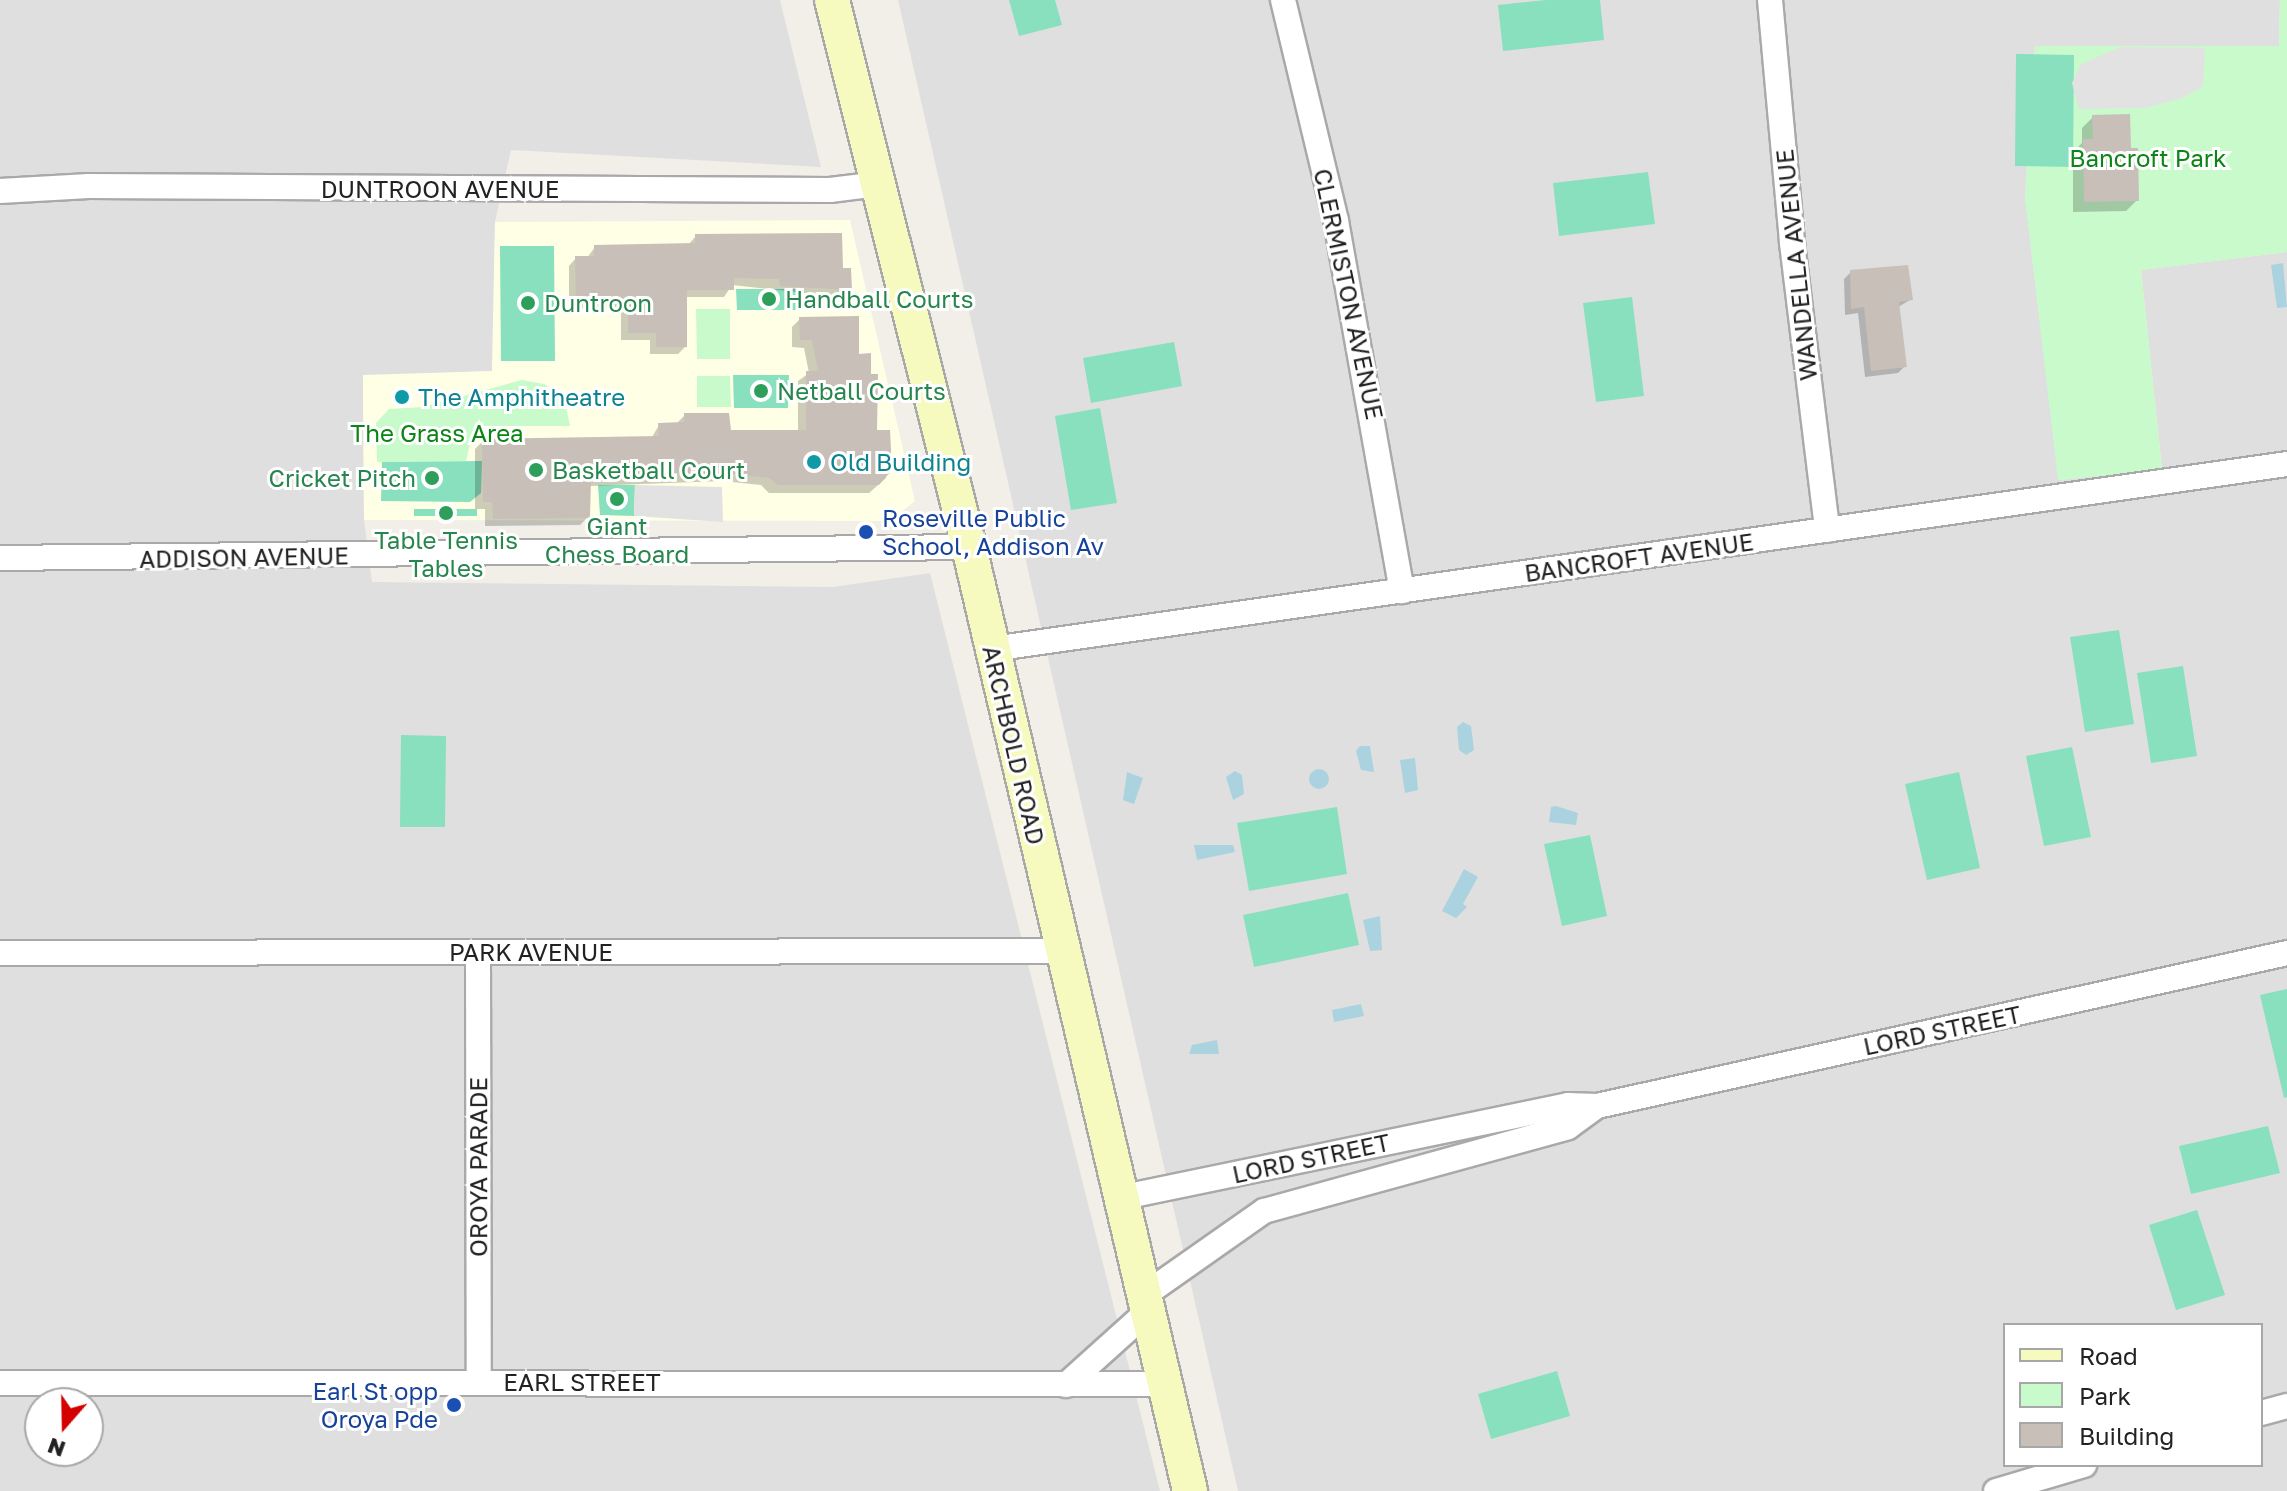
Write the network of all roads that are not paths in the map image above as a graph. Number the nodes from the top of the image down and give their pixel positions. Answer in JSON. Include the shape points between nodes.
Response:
{"nodes":[{"id":1,"x":832,"y":0,"type":"edge"},
{"id":2,"x":1283,"y":0,"type":"edge"},
{"id":3,"x":1770,"y":0,"type":"edge"},
{"id":4,"x":878,"y":184,"type":"junction"},
{"id":5,"x":0,"y":191,"type":"edge"},
{"id":6,"x":2287,"y":464,"type":"edge"},
{"id":7,"x":1827,"y":530,"type":"junction"},
{"id":8,"x":969,"y":547,"type":"junction"},
{"id":9,"x":0,"y":558,"type":"edge"},
{"id":10,"x":1402,"y":591,"type":"junction"},
{"id":11,"x":992,"y":649,"type":"junction"},
{"id":12,"x":1062,"y":951,"type":"junction"},
{"id":13,"x":478,"y":952,"type":"junction"},
{"id":14,"x":0,"y":953,"type":"edge"},
{"id":15,"x":2287,"y":953,"type":"edge"},
{"id":16,"x":1597,"y":1106,"type":"junction"},
{"id":17,"x":1119,"y":1198,"type":"junction"},
{"id":18,"x":1145,"y":1304,"type":"junction"},
{"id":19,"x":479,"y":1381,"type":"junction"},
{"id":20,"x":0,"y":1383,"type":"edge"},
{"id":21,"x":1165,"y":1384,"type":"junction"},
{"id":22,"x":1066,"y":1385,"type":"junction"},
{"id":23,"x":2287,"y":1406,"type":"edge"},
{"id":24,"x":2263,"y":1412,"type":"edge"},
{"id":25,"x":2077,"y":1467,"type":"edge"},
{"id":26,"x":1190,"y":1491,"type":"edge"},
{"id":27,"x":1996,"y":1491,"type":"edge"}],
"edges":[{"from":1,"to":4,"type":"main road","name":"ARCHBOLD ROAD"},
{"from":2,"to":10,"type":"street","name":"CLERMISTON AVENUE","via":[[1342,252]]},
{"from":3,"to":7,"type":"street","name":"WANDELLA AVENUE"},
{"from":4,"to":5,"type":"street","name":"DUNTROON AVENUE","via":[[830,190],[89,186]]},
{"from":4,"to":8,"type":"main road","name":"ARCHBOLD ROAD"},
{"from":6,"to":7,"type":"street","name":"BANCROFT AVENUE"},
{"from":7,"to":10,"type":"street","name":"BANCROFT AVENUE"},
{"from":8,"to":9,"type":"street","name":"ADDISON AVENUE"},
{"from":8,"to":11,"type":"main road","name":"ARCHBOLD ROAD"},
{"from":10,"to":11,"type":"street","name":"BANCROFT AVENUE"},
{"from":11,"to":12,"type":"main road","name":"ARCHBOLD ROAD"},
{"from":12,"to":13,"type":"street","name":"PARK AVENUE"},
{"from":12,"to":17,"type":"main road","name":"ARCHBOLD ROAD"},
{"from":13,"to":14,"type":"street","name":"PARK AVENUE"},
{"from":13,"to":19,"type":"street","name":"OROYA PARADE"},
{"from":15,"to":16,"type":"street","name":"LORD STREET"},
{"from":16,"to":17,"type":"street","name":"LORD STREET","via":[[1568,1105]]},
{"from":16,"to":18,"type":"street","name":"LORD STREET","via":[[1568,1127],[1264,1211]]},
{"from":17,"to":18,"type":"main road","name":"ARCHBOLD ROAD"},
{"from":18,"to":21,"type":"main road","name":"ARCHBOLD ROAD"},
{"from":18,"to":22,"type":"street","name":"LORD STREET"},
{"from":19,"to":20,"type":"street","name":"EARL STREET"},
{"from":19,"to":22,"type":"street","name":"EARL STREET"},
{"from":21,"to":22,"type":"street","name":"EARL STREET"},
{"from":21,"to":26,"type":"main road","name":"ARCHBOLD ROAD"},
{"from":23,"to":24,"type":"street"},
{"from":25,"to":27,"type":"street"}]}
